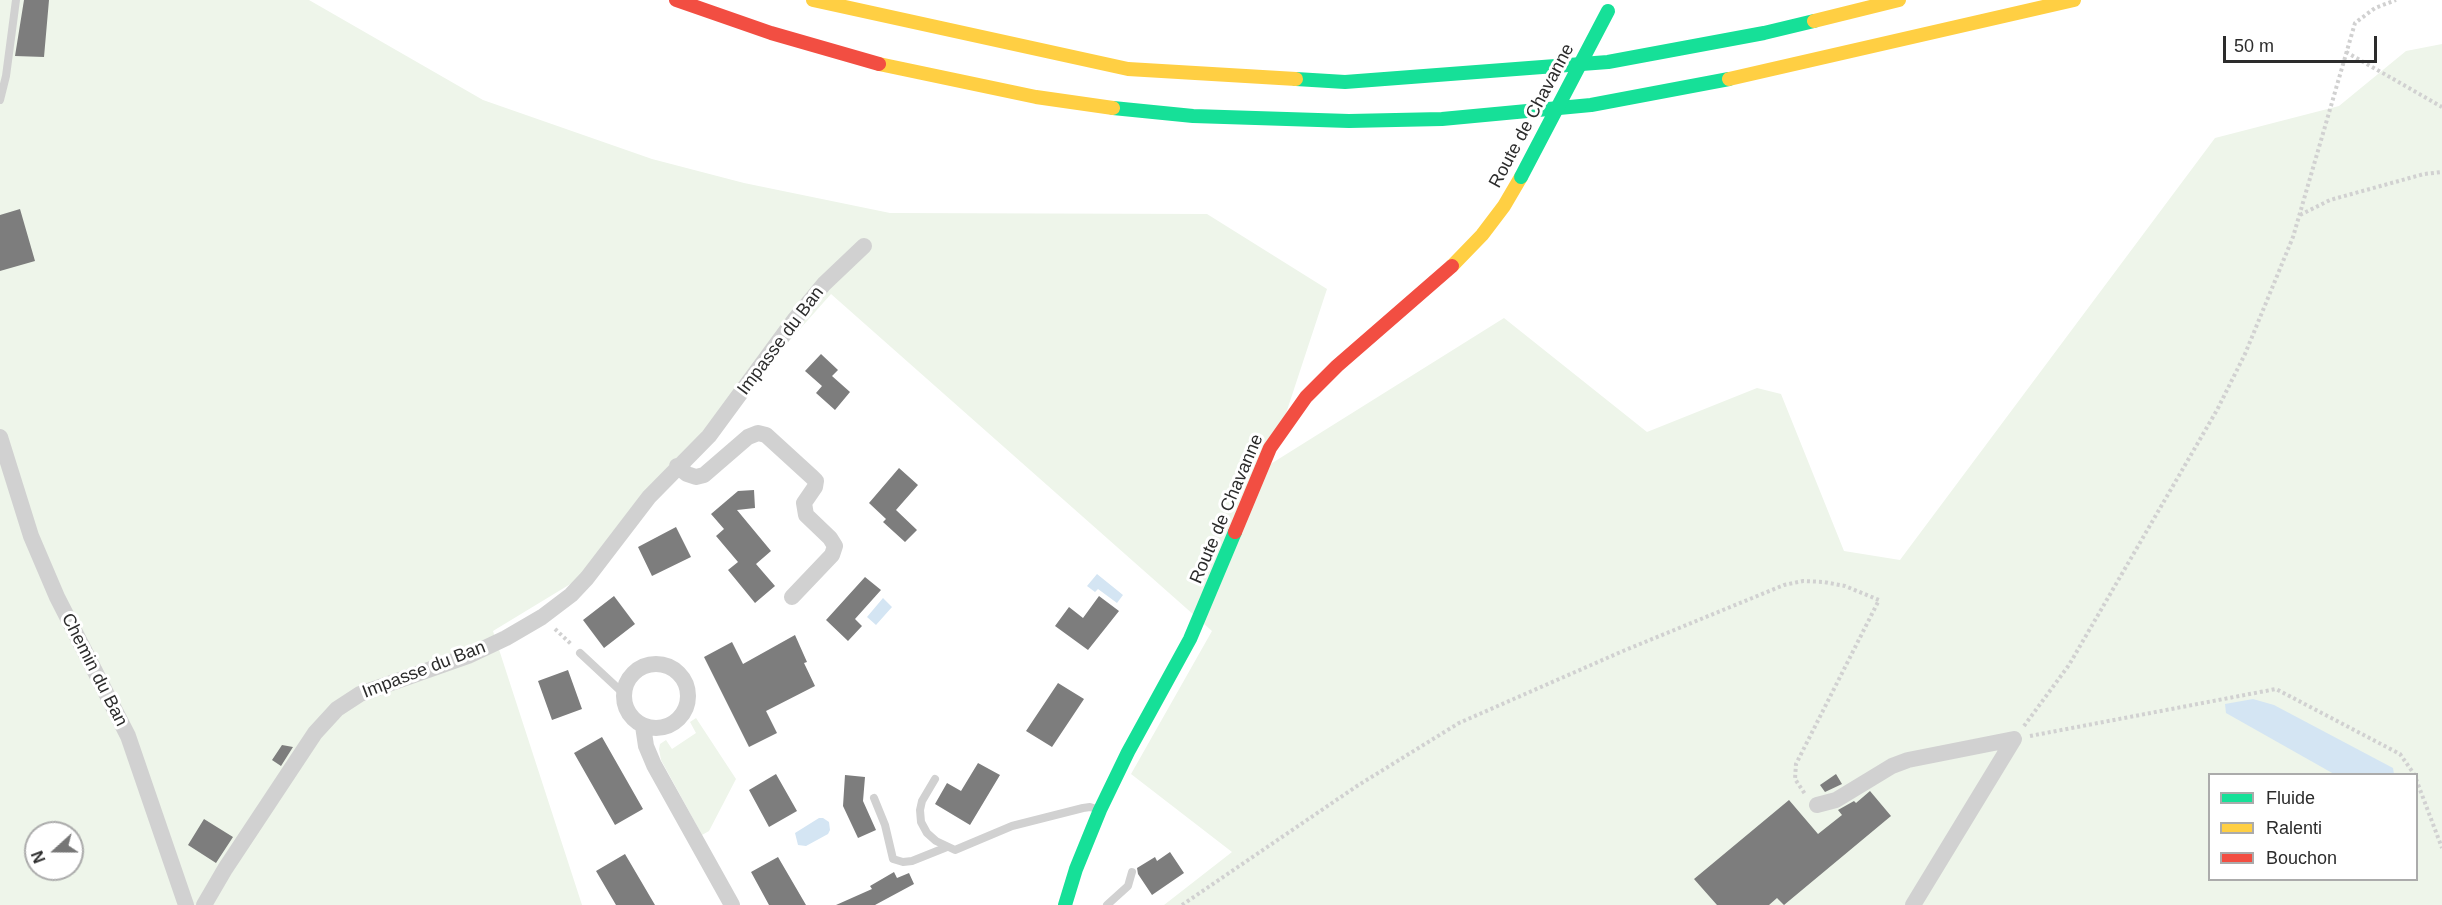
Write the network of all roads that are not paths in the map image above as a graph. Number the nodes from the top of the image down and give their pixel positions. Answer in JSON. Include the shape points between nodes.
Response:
{"nodes":[{"id":1,"x":16,"y":0,"type":"edge"},
{"id":2,"x":676,"y":0,"type":"edge"},
{"id":3,"x":813,"y":0,"type":"edge"},
{"id":4,"x":1899,"y":0,"type":"edge"},
{"id":5,"x":2074,"y":0,"type":"edge"},
{"id":6,"x":1610,"y":5,"type":"edge"},
{"id":7,"x":0,"y":100,"type":"edge"},
{"id":8,"x":864,"y":246,"type":"dead end"},
{"id":9,"x":0,"y":437,"type":"edge"},
{"id":10,"x":677,"y":466,"type":"junction"},
{"id":11,"x":792,"y":597,"type":"dead end"},
{"id":12,"x":580,"y":653,"type":"road end"},
{"id":13,"x":624,"y":693,"type":"junction"},
{"id":14,"x":643,"y":726,"type":"junction"},
{"id":15,"x":935,"y":779,"type":"dead end"},
{"id":16,"x":874,"y":798,"type":"dead end"},
{"id":17,"x":1817,"y":805,"type":"road end"},
{"id":18,"x":1100,"y":810,"type":"junction"},
{"id":19,"x":947,"y":847,"type":"junction"},
{"id":20,"x":1132,"y":872,"type":"dead end"},
{"id":21,"x":186,"y":905,"type":"edge"},
{"id":22,"x":204,"y":905,"type":"edge"},
{"id":23,"x":732,"y":905,"type":"edge"},
{"id":24,"x":1065,"y":905,"type":"edge"},
{"id":25,"x":1107,"y":905,"type":"edge"},
{"id":26,"x":1913,"y":905,"type":"edge"}],
"edges":[{"from":1,"to":7,"type":"lane"},
{"from":2,"to":5,"type":"main road","via":[[866,61],[1035,97],[1193,116],[1349,121],[1442,119],[1591,105],[1776,70]]},
{"from":3,"to":4,"type":"main road","via":[[1128,69],[1345,82],[1608,62],[1764,33]]},
{"from":6,"to":18,"type":"main road","name":"Route de Chavanne","bridge":true,"via":[[1521,177],[1482,235],[1457,262],[1337,366],[1288,420],[1270,448],[1190,639]]},
{"from":8,"to":10,"type":"street","name":"Impasse du Ban","via":[[824,284],[709,436]]},
{"from":9,"to":21,"type":"street","name":"Chemin du Ban","via":[[31,536],[57,597],[128,736]]},
{"from":10,"to":11,"type":"street","via":[[687,474],[704,475],[758,433],[766,435],[816,481],[804,503],[806,515],[835,546],[832,555]]},
{"from":10,"to":22,"type":"street","name":"Impasse du Ban","via":[[587,578],[542,617],[468,656],[381,685],[337,709],[315,734]]},
{"from":12,"to":13,"type":"lane"},
{"from":13,"to":14,"type":"street","via":[[628,713]]},
{"from":13,"to":14,"type":"street","via":[[626,682],[641,667],[662,664],[681,675],[688,695],[682,716],[665,728]]},
{"from":14,"to":23,"type":"street","via":[[654,765]]},
{"from":15,"to":19,"type":"lane","via":[[922,801],[921,822],[927,833]]},
{"from":16,"to":19,"type":"lane","via":[[893,859],[912,861]]},
{"from":17,"to":26,"type":"street","via":[[1836,800],[1908,760],[2014,739]]},
{"from":18,"to":19,"type":"lane","via":[[1083,808],[997,831],[955,850]]},
{"from":18,"to":24,"type":"main road","name":"Route de Chavanne"},
{"from":20,"to":25,"type":"lane","via":[[1128,886]]}]}
